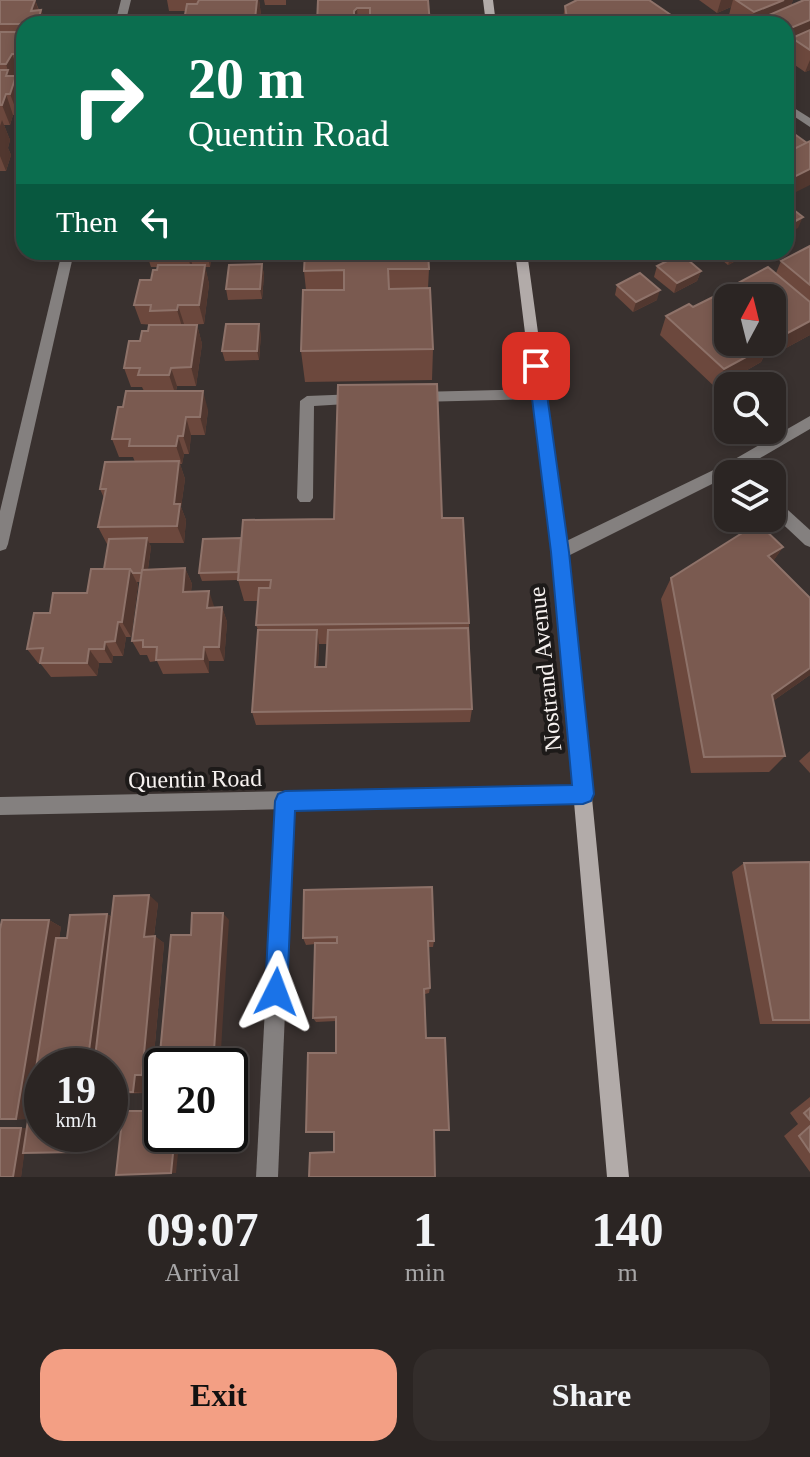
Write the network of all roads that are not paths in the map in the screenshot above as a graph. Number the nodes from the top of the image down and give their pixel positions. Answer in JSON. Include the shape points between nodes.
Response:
{"nodes":[{"id":1,"x":66,"y":260,"type":"edge"},
{"id":2,"x":522,"y":260,"type":"edge"},
{"id":3,"x":539,"y":394,"type":"junction"},
{"id":4,"x":400,"y":398,"type":"edge"},
{"id":5,"x":369,"y":399,"type":"edge"},
{"id":6,"x":810,"y":422,"type":"edge"},
{"id":7,"x":752,"y":460,"type":"edge"},
{"id":8,"x":714,"y":481,"type":"edge"},
{"id":9,"x":305,"y":498,"type":"dead end"},
{"id":10,"x":786,"y":517,"type":"edge"},
{"id":11,"x":810,"y":540,"type":"edge"},
{"id":12,"x":0,"y":544,"type":"edge"},
{"id":13,"x":560,"y":552,"type":"junction"},
{"id":14,"x":583,"y":794,"type":"junction"},
{"id":15,"x":285,"y":801,"type":"junction"},
{"id":16,"x":0,"y":806,"type":"edge"},
{"id":17,"x":267,"y":1177,"type":"edge"},
{"id":18,"x":618,"y":1177,"type":"edge"}],
"edges":[{"from":1,"to":12,"type":"street"},
{"from":2,"to":3,"type":"main road","name":"Nostrand Avenue"},
{"from":3,"to":4,"type":"street"},
{"from":3,"to":13,"type":"main road","name":"Nostrand Avenue"},
{"from":5,"to":9,"type":"street","via":[[307,401]]},
{"from":6,"to":7,"type":"street"},
{"from":8,"to":13,"type":"street"},
{"from":10,"to":11,"type":"street"},
{"from":13,"to":14,"type":"main road","name":"Nostrand Avenue"},
{"from":14,"to":15,"type":"street","name":"Quentin Road"},
{"from":14,"to":18,"type":"main road","name":"Nostrand Avenue"},
{"from":15,"to":16,"type":"street","name":"Quentin Road"},
{"from":15,"to":17,"type":"street"}]}
